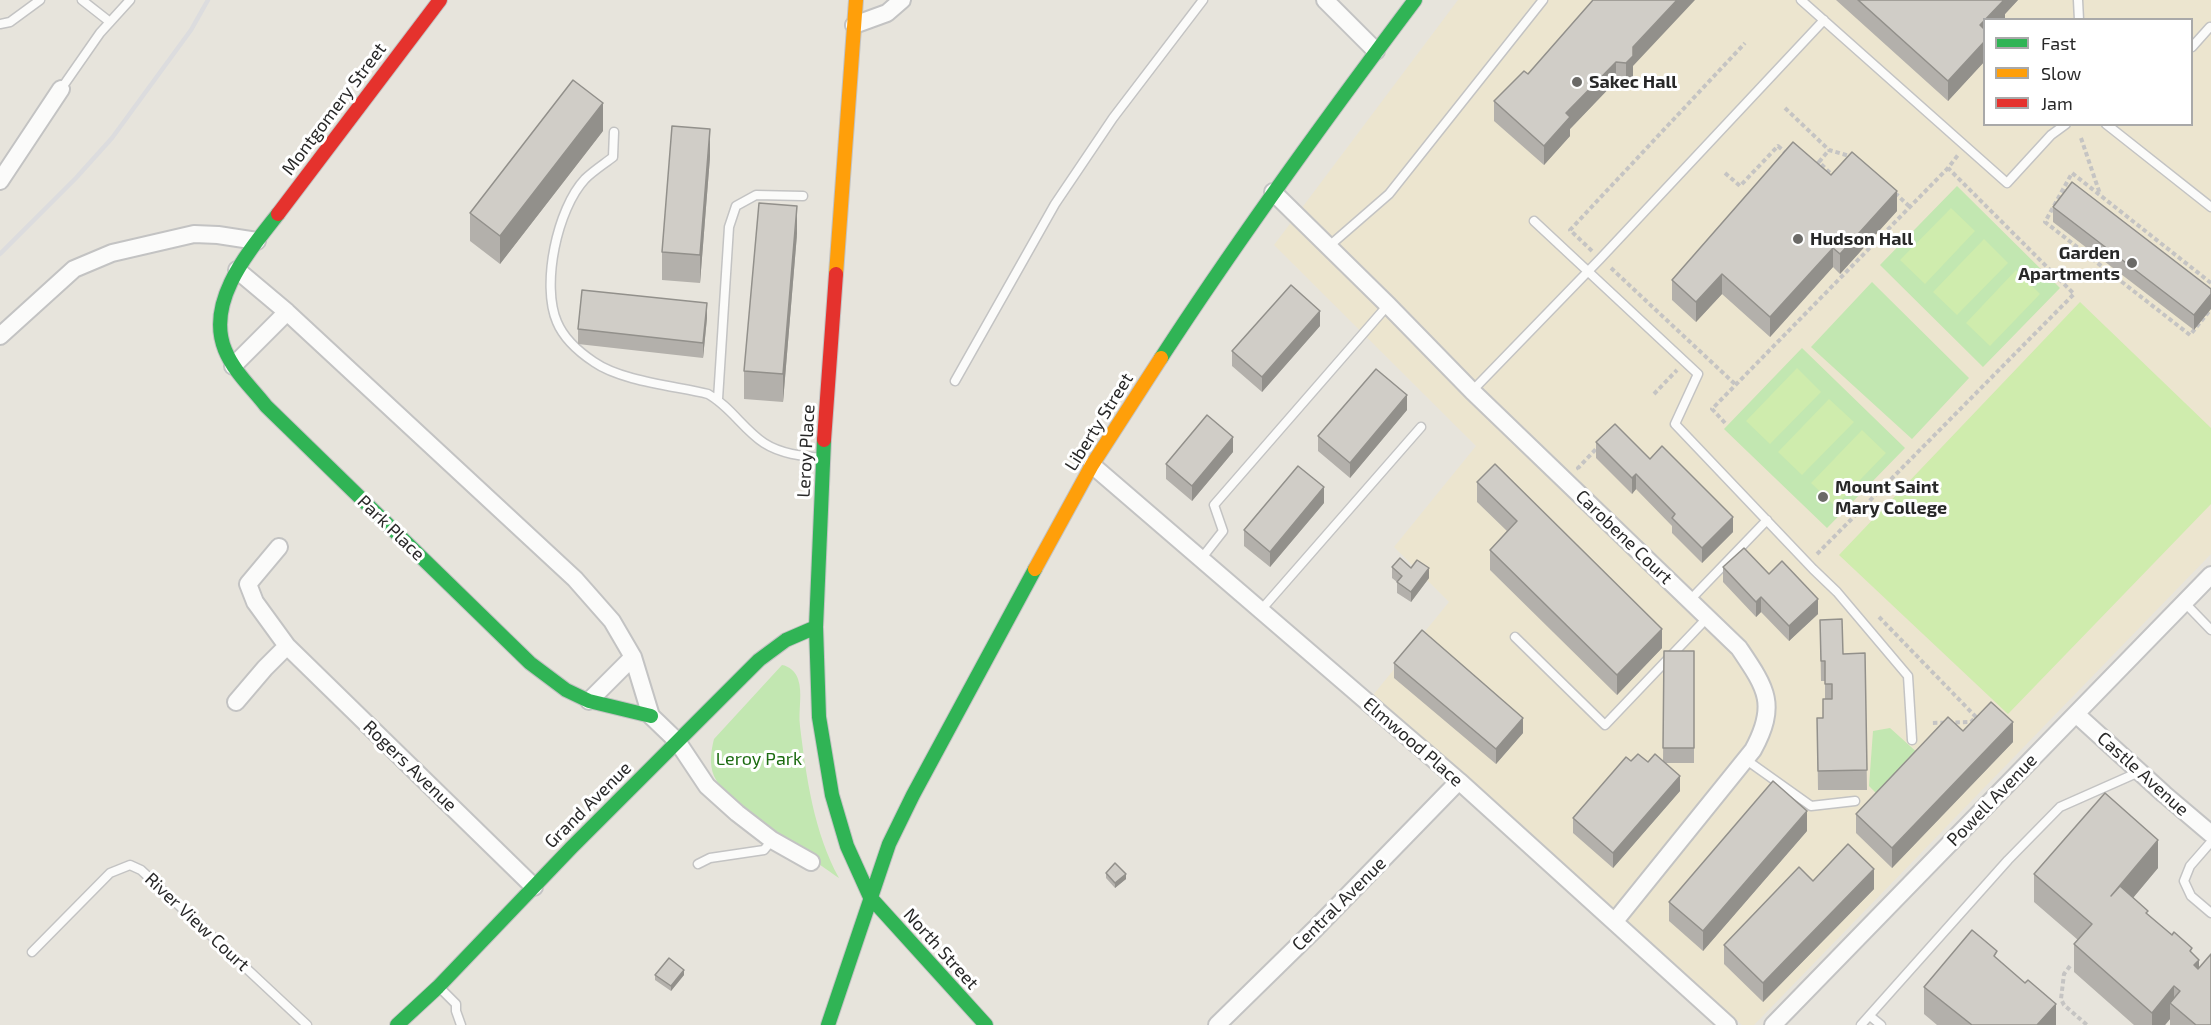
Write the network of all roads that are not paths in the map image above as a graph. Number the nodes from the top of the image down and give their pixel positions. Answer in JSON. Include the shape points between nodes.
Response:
{"nodes":[{"id":1,"x":40,"y":0,"type":"edge"},
{"id":2,"x":82,"y":0,"type":"edge"},
{"id":3,"x":130,"y":0,"type":"edge"},
{"id":4,"x":440,"y":0,"type":"edge"},
{"id":5,"x":856,"y":0,"type":"edge"},
{"id":6,"x":902,"y":0,"type":"edge"},
{"id":7,"x":1203,"y":0,"type":"edge"},
{"id":8,"x":1324,"y":0,"type":"edge"},
{"id":9,"x":1416,"y":0,"type":"edge"},
{"id":10,"x":1543,"y":0,"type":"edge"},
{"id":11,"x":1801,"y":0,"type":"edge"},
{"id":12,"x":2078,"y":0,"type":"edge"},
{"id":13,"x":2079,"y":18,"type":"edge"},
{"id":14,"x":1824,"y":20,"type":"junction"},
{"id":15,"x":110,"y":22,"type":"junction"},
{"id":16,"x":0,"y":24,"type":"edge"},
{"id":17,"x":854,"y":25,"type":"junction"},
{"id":18,"x":2210,"y":27,"type":"edge"},
{"id":19,"x":2193,"y":46,"type":"edge"},
{"id":20,"x":1376,"y":51,"type":"junction"},
{"id":21,"x":61,"y":89,"type":"joint"},
{"id":22,"x":2063,"y":126,"type":"edge"},
{"id":23,"x":2109,"y":126,"type":"edge"},
{"id":24,"x":614,"y":132,"type":"dead end"},
{"id":25,"x":0,"y":181,"type":"edge"},
{"id":26,"x":1273,"y":192,"type":"junction"},
{"id":27,"x":803,"y":196,"type":"dead end"},
{"id":28,"x":2211,"y":207,"type":"edge"},
{"id":29,"x":1534,"y":221,"type":"dead end"},
{"id":30,"x":257,"y":241,"type":"junction"},
{"id":31,"x":1328,"y":247,"type":"junction"},
{"id":32,"x":237,"y":270,"type":"junction"},
{"id":33,"x":1588,"y":270,"type":"junction"},
{"id":34,"x":1388,"y":305,"type":"junction"},
{"id":35,"x":287,"y":312,"type":"junction"},
{"id":36,"x":0,"y":336,"type":"edge"},
{"id":37,"x":233,"y":366,"type":"junction"},
{"id":38,"x":956,"y":381,"type":"dead end"},
{"id":39,"x":1472,"y":391,"type":"junction"},
{"id":40,"x":718,"y":399,"type":"junction"},
{"id":41,"x":1422,"y":427,"type":"dead end"},
{"id":42,"x":823,"y":458,"type":"junction"},
{"id":43,"x":1092,"y":465,"type":"junction"},
{"id":44,"x":1767,"y":520,"type":"junction"},
{"id":45,"x":279,"y":547,"type":"dead end"},
{"id":46,"x":1201,"y":559,"type":"junction"},
{"id":47,"x":2211,"y":575,"type":"edge"},
{"id":48,"x":1690,"y":600,"type":"junction"},
{"id":49,"x":2184,"y":602,"type":"junction"},
{"id":50,"x":1261,"y":610,"type":"junction"},
{"id":51,"x":1708,"y":617,"type":"junction"},
{"id":52,"x":816,"y":627,"type":"junction"},
{"id":53,"x":2211,"y":630,"type":"edge"},
{"id":54,"x":1515,"y":637,"type":"dead end"},
{"id":55,"x":287,"y":646,"type":"junction"},
{"id":56,"x":633,"y":657,"type":"junction"},
{"id":57,"x":589,"y":701,"type":"junction"},
{"id":58,"x":236,"y":702,"type":"dead end"},
{"id":59,"x":2076,"y":714,"type":"junction"},
{"id":60,"x":651,"y":716,"type":"junction"},
{"id":61,"x":1912,"y":740,"type":"dead end"},
{"id":62,"x":677,"y":741,"type":"junction"},
{"id":63,"x":1745,"y":759,"type":"junction"},
{"id":64,"x":2139,"y":772,"type":"junction"},
{"id":65,"x":1459,"y":781,"type":"junction"},
{"id":66,"x":1855,"y":801,"type":"dead end"},
{"id":67,"x":2211,"y":834,"type":"edge"},
{"id":68,"x":772,"y":840,"type":"junction"},
{"id":69,"x":2211,"y":842,"type":"edge"},
{"id":70,"x":811,"y":862,"type":"dead end"},
{"id":71,"x":698,"y":864,"type":"dead end"},
{"id":72,"x":534,"y":886,"type":"junction"},
{"id":73,"x":870,"y":897,"type":"junction"},
{"id":74,"x":2211,"y":913,"type":"edge"},
{"id":75,"x":1616,"y":921,"type":"junction"},
{"id":76,"x":32,"y":952,"type":"dead end"},
{"id":77,"x":438,"y":987,"type":"junction"},
{"id":78,"x":1870,"y":1016,"type":"junction"},
{"id":79,"x":831,"y":1023,"type":"edge"},
{"id":80,"x":1777,"y":1024,"type":"edge"},
{"id":81,"x":307,"y":1025,"type":"edge"},
{"id":82,"x":397,"y":1025,"type":"edge"},
{"id":83,"x":461,"y":1025,"type":"edge"},
{"id":84,"x":986,"y":1025,"type":"edge"},
{"id":85,"x":1217,"y":1025,"type":"edge"},
{"id":86,"x":1728,"y":1025,"type":"edge"},
{"id":87,"x":1861,"y":1025,"type":"edge"},
{"id":88,"x":1881,"y":1025,"type":"edge"}],
"edges":[{"from":1,"to":16,"type":"lane","via":[[10,22]]},
{"from":2,"to":15,"type":"lane"},
{"from":3,"to":15,"type":"lane"},
{"from":4,"to":30,"type":"street","name":"Montgomery Street"},
{"from":5,"to":17,"type":"street","name":"Leroy Place"},
{"from":6,"to":17,"type":"street","via":[[886,13]]},
{"from":7,"to":38,"type":"lane","via":[[1113,118],[1055,204]]},
{"from":8,"to":20,"type":"street"},
{"from":9,"to":20,"type":"street","name":"Liberty Street"},
{"from":10,"to":31,"type":"lane","via":[[1389,194]]},
{"from":11,"to":14,"type":"lane"},
{"from":12,"to":13,"type":"lane"},
{"from":14,"to":22,"type":"lane","via":[[2007,183]]},
{"from":14,"to":33,"type":"lane"},
{"from":15,"to":21,"type":"lane"},
{"from":17,"to":42,"type":"street","name":"Leroy Place"},
{"from":18,"to":19,"type":"lane"},
{"from":20,"to":26,"type":"street","name":"Liberty Street"},
{"from":21,"to":25,"type":"street"},
{"from":23,"to":28,"type":"lane"},
{"from":24,"to":40,"type":"lane","via":[[613,157],[584,180],[565,210],[552,259],[550,288],[556,322],[570,343],[602,367]]},
{"from":26,"to":31,"type":"street","name":"Carobene Court"},
{"from":26,"to":43,"type":"street","name":"Liberty Street"},
{"from":27,"to":40,"type":"lane","via":[[756,195],[736,206],[729,226]]},
{"from":29,"to":33,"type":"lane"},
{"from":30,"to":32,"type":"street","name":"Park Place"},
{"from":30,"to":36,"type":"street","via":[[194,234],[112,253],[74,269]]},
{"from":31,"to":34,"type":"street","name":"Carobene Court"},
{"from":32,"to":35,"type":"street"},
{"from":32,"to":37,"type":"street","name":"Park Place","via":[[220,313],[220,333]]},
{"from":33,"to":39,"type":"lane"},
{"from":33,"to":44,"type":"lane","via":[[1698,375],[1675,424]]},
{"from":34,"to":39,"type":"street","name":"Carobene Court"},
{"from":34,"to":46,"type":"lane","via":[[1214,505],[1223,531]]},
{"from":35,"to":37,"type":"street"},
{"from":35,"to":56,"type":"street","via":[[575,579],[612,621]]},
{"from":37,"to":57,"type":"street","name":"Park Place","via":[[266,406],[530,663],[566,690]]},
{"from":39,"to":48,"type":"street","name":"Carobene Court"},
{"from":40,"to":42,"type":"lane","via":[[764,443],[788,454]]},
{"from":41,"to":50,"type":"lane"},
{"from":42,"to":52,"type":"street","name":"Leroy Place"},
{"from":43,"to":46,"type":"street","name":"Elmwood Place"},
{"from":43,"to":73,"type":"street","name":"Liberty Street","via":[[913,795],[889,844]]},
{"from":44,"to":48,"type":"lane"},
{"from":44,"to":61,"type":"lane","via":[[1837,592],[1908,676]]},
{"from":45,"to":55,"type":"street","name":"Rogers Avenue","via":[[248,584],[255,602]]},
{"from":46,"to":50,"type":"street","name":"Elmwood Place"},
{"from":47,"to":49,"type":"street","name":"Powell Avenue"},
{"from":48,"to":51,"type":"street","name":"Carobene Court"},
{"from":49,"to":53,"type":"lane"},
{"from":49,"to":59,"type":"street","name":"Powell Avenue"},
{"from":50,"to":65,"type":"street","name":"Elmwood Place"},
{"from":51,"to":54,"type":"lane","via":[[1605,725]]},
{"from":51,"to":63,"type":"street","name":"Carobene Court","via":[[1739,648],[1761,681],[1768,708],[1763,732]]},
{"from":52,"to":62,"type":"street","name":"Grand Avenue","via":[[786,640],[759,660]]},
{"from":52,"to":73,"type":"street","name":"Leroy Place","via":[[819,717],[832,795],[847,846]]},
{"from":55,"to":58,"type":"street"},
{"from":55,"to":72,"type":"street","name":"Rogers Avenue"},
{"from":56,"to":57,"type":"street"},
{"from":56,"to":60,"type":"street"},
{"from":57,"to":60,"type":"street","name":"Park Place"},
{"from":59,"to":64,"type":"street","name":"Castle Avenue"},
{"from":59,"to":80,"type":"street","name":"Powell Avenue"},
{"from":60,"to":62,"type":"street"},
{"from":62,"to":68,"type":"street","via":[[707,786]]},
{"from":62,"to":72,"type":"street","name":"Grand Avenue"},
{"from":63,"to":66,"type":"lane","via":[[1811,806]]},
{"from":63,"to":75,"type":"street","name":"Carobene Court"},
{"from":64,"to":67,"type":"street","name":"Castle Avenue"},
{"from":64,"to":78,"type":"lane","via":[[2060,807]]},
{"from":65,"to":75,"type":"street","name":"Elmwood Place"},
{"from":65,"to":85,"type":"street","name":"Central Avenue"},
{"from":68,"to":70,"type":"street"},
{"from":68,"to":71,"type":"lane","via":[[764,850],[711,858]]},
{"from":69,"to":74,"type":"lane","via":[[2190,866],[2184,881],[2191,896]]},
{"from":72,"to":77,"type":"street","name":"Grand Avenue"},
{"from":73,"to":79,"type":"street","name":"Liberty Street"},
{"from":73,"to":84,"type":"street","name":"North Street"},
{"from":75,"to":86,"type":"street","name":"Elmwood Place"},
{"from":76,"to":81,"type":"lane","name":"River View Court","via":[[110,873],[130,865],[141,870]]},
{"from":77,"to":82,"type":"street","name":"Grand Avenue"},
{"from":77,"to":83,"type":"lane","via":[[456,1004]]},
{"from":78,"to":87,"type":"lane"},
{"from":78,"to":88,"type":"lane"}]}
